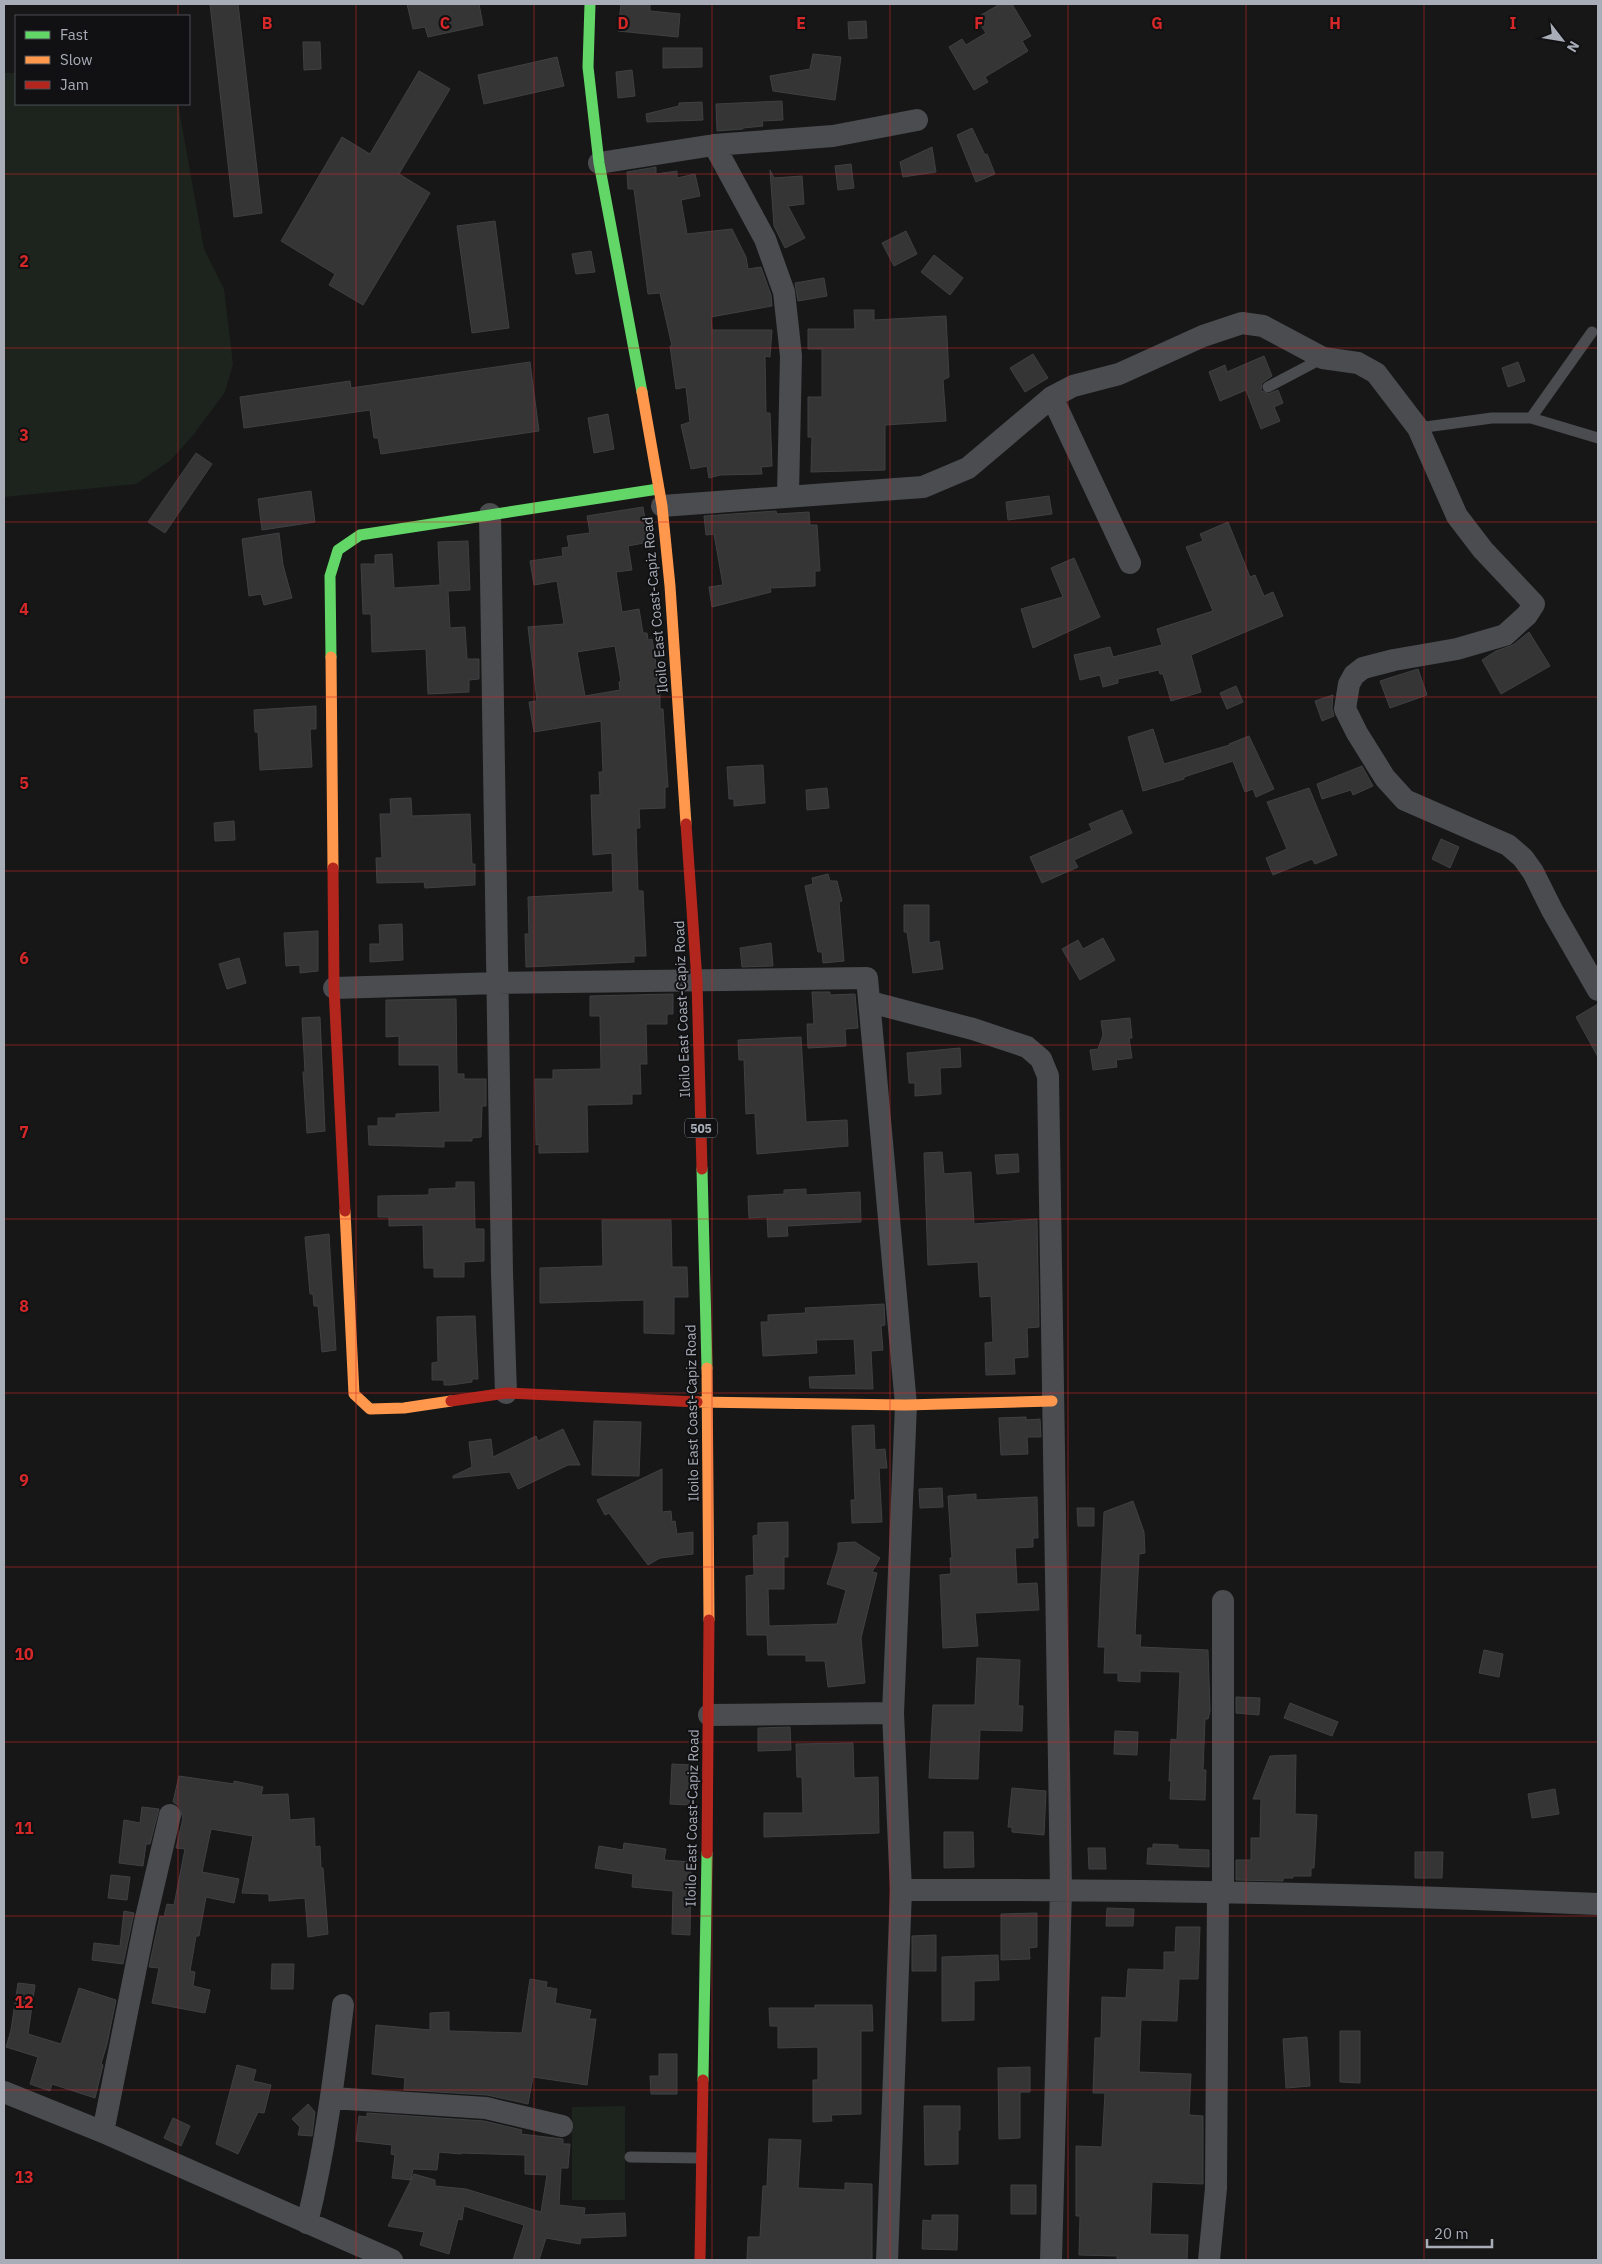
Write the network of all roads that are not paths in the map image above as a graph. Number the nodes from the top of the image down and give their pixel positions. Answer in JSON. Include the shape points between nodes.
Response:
{"nodes":[{"id":1,"x":590,"y":4,"type":"edge"},
{"id":2,"x":917,"y":120,"type":"dead end"},
{"id":3,"x":714,"y":145,"type":"junction"},
{"id":4,"x":599,"y":163,"type":"junction"},
{"id":5,"x":1592,"y":332,"type":"dead end"},
{"id":6,"x":1324,"y":358,"type":"junction"},
{"id":7,"x":1268,"y":387,"type":"dead end"},
{"id":8,"x":1052,"y":397,"type":"junction"},
{"id":9,"x":1531,"y":418,"type":"junction"},
{"id":10,"x":1418,"y":428,"type":"junction"},
{"id":11,"x":1598,"y":438,"type":"edge"},
{"id":12,"x":788,"y":495,"type":"junction"},
{"id":13,"x":660,"y":497,"type":"junction"},
{"id":14,"x":490,"y":514,"type":"junction"},
{"id":15,"x":1130,"y":563,"type":"dead end"},
{"id":16,"x":698,"y":981,"type":"junction"},
{"id":17,"x":498,"y":983,"type":"junction"},
{"id":18,"x":334,"y":988,"type":"junction"},
{"id":19,"x":1598,"y":990,"type":"edge"},
{"id":20,"x":870,"y":1002,"type":"junction"},
{"id":21,"x":506,"y":1393,"type":"junction"},
{"id":22,"x":1052,"y":1401,"type":"junction"},
{"id":23,"x":708,"y":1403,"type":"junction"},
{"id":24,"x":906,"y":1405,"type":"junction"},
{"id":25,"x":1223,"y":1601,"type":"dead end"},
{"id":26,"x":893,"y":1714,"type":"junction"},
{"id":27,"x":709,"y":1715,"type":"junction"},
{"id":28,"x":170,"y":1815,"type":"dead end"},
{"id":29,"x":1061,"y":1889,"type":"junction"},
{"id":30,"x":901,"y":1890,"type":"junction"},
{"id":31,"x":1221,"y":1892,"type":"junction"},
{"id":32,"x":1598,"y":1904,"type":"edge"},
{"id":33,"x":344,"y":2005,"type":"dead end"},
{"id":34,"x":4,"y":2092,"type":"edge"},
{"id":35,"x":332,"y":2098,"type":"junction"},
{"id":36,"x":562,"y":2126,"type":"dead end"},
{"id":37,"x":104,"y":2132,"type":"junction"},
{"id":38,"x":630,"y":2158,"type":"dead end"},
{"id":39,"x":701,"y":2158,"type":"junction"},
{"id":40,"x":306,"y":2223,"type":"junction"},
{"id":41,"x":392,"y":2260,"type":"edge"},
{"id":42,"x":700,"y":2260,"type":"edge"},
{"id":43,"x":886,"y":2260,"type":"edge"},
{"id":44,"x":1051,"y":2260,"type":"edge"},
{"id":45,"x":1209,"y":2260,"type":"edge"}],
"edges":[{"from":1,"to":4,"type":"main road","name":"Iloilo East Coast-Capiz Road","number":"505","via":[[588,66]]},
{"from":2,"to":3,"type":"street","via":[[833,136]]},
{"from":3,"to":4,"type":"street"},
{"from":3,"to":12,"type":"street","via":[[765,239],[784,292],[791,356]]},
{"from":4,"to":13,"type":"main road","name":"Iloilo East Coast-Capiz Road","number":"505"},
{"from":5,"to":9,"type":"lane"},
{"from":6,"to":7,"type":"lane"},
{"from":6,"to":8,"type":"street","via":[[1263,326],[1242,323],[1203,336],[1119,374],[1073,386]]},
{"from":6,"to":10,"type":"street","via":[[1358,363],[1376,373]]},
{"from":8,"to":12,"type":"street","via":[[968,468],[923,487]]},
{"from":8,"to":15,"type":"street"},
{"from":9,"to":10,"type":"lane","via":[[1492,418]]},
{"from":9,"to":11,"type":"lane"},
{"from":10,"to":19,"type":"street","via":[[1458,516],[1483,550],[1534,604],[1527,615],[1505,634],[1457,649],[1363,668],[1354,674],[1349,684],[1345,709],[1384,778],[1405,800],[1508,845],[1523,858]]},
{"from":12,"to":13,"type":"street"},
{"from":13,"to":14,"type":"main road"},
{"from":13,"to":16,"type":"main road","name":"Iloilo East Coast-Capiz Road","number":"505"},
{"from":14,"to":17,"type":"street"},
{"from":14,"to":18,"type":"main road","via":[[360,535],[338,550],[330,576]]},
{"from":16,"to":17,"type":"street"},
{"from":16,"to":20,"type":"street","via":[[867,978]]},
{"from":16,"to":23,"type":"main road","name":"Iloilo East Coast-Capiz Road","number":"505"},
{"from":17,"to":18,"type":"street"},
{"from":17,"to":21,"type":"street"},
{"from":18,"to":21,"type":"main road","via":[[354,1394],[370,1408],[404,1408]]},
{"from":20,"to":22,"type":"street","via":[[1027,1047],[1041,1060],[1048,1076]]},
{"from":20,"to":24,"type":"street"},
{"from":21,"to":23,"type":"main road"},
{"from":22,"to":24,"type":"main road"},
{"from":22,"to":29,"type":"street"},
{"from":23,"to":24,"type":"main road"},
{"from":23,"to":27,"type":"main road","name":"Iloilo East Coast-Capiz Road","number":"505"},
{"from":24,"to":26,"type":"street"},
{"from":25,"to":31,"type":"street"},
{"from":26,"to":27,"type":"street"},
{"from":26,"to":30,"type":"street"},
{"from":27,"to":39,"type":"main road","name":"Iloilo East Coast-Capiz Road","number":"505"},
{"from":28,"to":37,"type":"street","via":[[145,1922]]},
{"from":29,"to":30,"type":"street"},
{"from":29,"to":31,"type":"street"},
{"from":29,"to":44,"type":"street"},
{"from":30,"to":43,"type":"street"},
{"from":31,"to":32,"type":"street"},
{"from":31,"to":45,"type":"street","via":[[1216,2188]]},
{"from":33,"to":35,"type":"street"},
{"from":34,"to":37,"type":"street"},
{"from":35,"to":36,"type":"street","via":[[486,2108]]},
{"from":35,"to":40,"type":"street","via":[[319,2173]]},
{"from":37,"to":40,"type":"street"},
{"from":38,"to":39,"type":"lane"},
{"from":39,"to":42,"type":"main road","name":"Iloilo East Coast-Capiz Road","number":"505"},
{"from":40,"to":41,"type":"street"}]}
